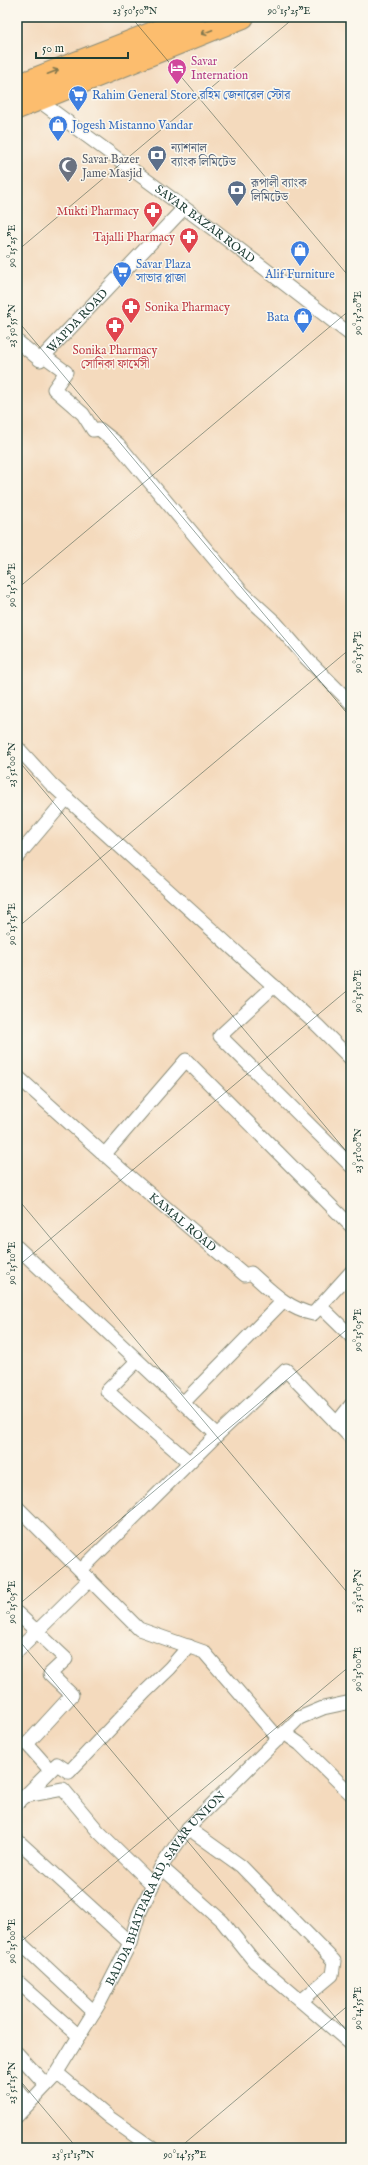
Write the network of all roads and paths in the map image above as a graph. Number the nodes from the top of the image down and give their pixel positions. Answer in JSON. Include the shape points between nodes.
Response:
{"nodes":[{"id":1,"x":194,"y":17,"type":"edge"},
{"id":2,"x":243,"y":17,"type":"edge"},
{"id":3,"x":17,"y":86,"type":"edge"},
{"id":4,"x":38,"y":100,"type":"junction"},
{"id":5,"x":17,"y":108,"type":"edge"},
{"id":6,"x":184,"y":208,"type":"junction"},
{"id":7,"x":351,"y":335,"type":"edge"},
{"id":8,"x":17,"y":341,"type":"edge"},
{"id":9,"x":44,"y":356,"type":"junction"},
{"id":10,"x":351,"y":703,"type":"edge"},
{"id":11,"x":17,"y":747,"type":"edge"},
{"id":12,"x":67,"y":798,"type":"junction"},
{"id":13,"x":17,"y":857,"type":"edge"},
{"id":14,"x":274,"y":986,"type":"junction"},
{"id":15,"x":351,"y":1059,"type":"edge"},
{"id":16,"x":17,"y":1076,"type":"edge"},
{"id":17,"x":104,"y":1154,"type":"junction"},
{"id":18,"x":351,"y":1166,"type":"edge"},
{"id":19,"x":351,"y":1226,"type":"edge"},
{"id":20,"x":17,"y":1247,"type":"edge"},
{"id":21,"x":351,"y":1272,"type":"edge"},
{"id":22,"x":283,"y":1301,"type":"junction"},
{"id":23,"x":320,"y":1306,"type":"junction"},
{"id":24,"x":351,"y":1336,"type":"edge"},
{"id":25,"x":137,"y":1361,"type":"junction"},
{"id":26,"x":183,"y":1403,"type":"junction"},
{"id":27,"x":351,"y":1405,"type":"edge"},
{"id":28,"x":336,"y":1424,"type":"junction"},
{"id":29,"x":217,"y":1435,"type":"junction"},
{"id":30,"x":351,"y":1438,"type":"edge"},
{"id":31,"x":190,"y":1462,"type":"junction"},
{"id":32,"x":17,"y":1507,"type":"edge"},
{"id":33,"x":86,"y":1574,"type":"junction"},
{"id":34,"x":17,"y":1613,"type":"edge"},
{"id":35,"x":36,"y":1630,"type":"junction"},
{"id":36,"x":189,"y":1646,"type":"junction"},
{"id":37,"x":17,"y":1651,"type":"edge"},
{"id":38,"x":351,"y":1702,"type":"edge"},
{"id":39,"x":282,"y":1736,"type":"junction"},
{"id":40,"x":50,"y":1770,"type":"junction"},
{"id":41,"x":351,"y":1794,"type":"edge"},
{"id":42,"x":21,"y":1800,"type":"edge"},
{"id":43,"x":188,"y":1828,"type":"junction"},
{"id":44,"x":17,"y":1840,"type":"edge"},
{"id":45,"x":161,"y":1867,"type":"junction"},
{"id":46,"x":153,"y":1885,"type":"junction"},
{"id":47,"x":130,"y":1943,"type":"junction"},
{"id":48,"x":19,"y":1946,"type":"edge"},
{"id":49,"x":17,"y":1981,"type":"edge"},
{"id":50,"x":301,"y":2001,"type":"junction"},
{"id":51,"x":94,"y":2012,"type":"junction"},
{"id":52,"x":79,"y":2036,"type":"junction"},
{"id":53,"x":351,"y":2044,"type":"edge"},
{"id":54,"x":17,"y":2052,"type":"edge"},
{"id":55,"x":57,"y":2073,"type":"junction"},
{"id":56,"x":46,"y":2085,"type":"junction"},
{"id":57,"x":17,"y":2089,"type":"edge"},
{"id":58,"x":29,"y":2103,"type":"junction"},
{"id":59,"x":17,"y":2116,"type":"edge"},
{"id":60,"x":152,"y":2148,"type":"edge"}],
"edges":[{"from":3,"to":1,"type":"highway","one_way":true},
{"from":2,"to":4,"type":"highway","one_way":true},
{"from":4,"to":5,"type":"highway"},
{"from":4,"to":6,"type":"street","name":"SAVAR BAZAR ROAD"},
{"from":6,"to":7,"type":"street","name":"SAVAR BAZAR ROAD"},
{"from":6,"to":9,"type":"street","name":"WAPDA ROAD"},
{"from":8,"to":9,"type":"street","name":"WAPDA ROAD","via":[[40,360]]},
{"from":9,"to":10,"type":"street","via":[[66,372],[54,389],[83,414],[93,430],[99,429],[118,444],[242,592],[275,622],[306,659]]},
{"from":11,"to":12,"type":"street"},
{"from":12,"to":13,"type":"street"},
{"from":12,"to":14,"type":"street"},
{"from":14,"to":15,"type":"street"},
{"from":14,"to":18,"type":"street","via":[[220,1036]]},
{"from":16,"to":17,"type":"street","name":"KAMAL ROAD"},
{"from":17,"to":19,"type":"street","via":[[186,1060]]},
{"from":17,"to":22,"type":"street","name":"KAMAL ROAD","via":[[245,1275],[251,1273]]},
{"from":20,"to":25,"type":"street"},
{"from":21,"to":23,"type":"street","name":"KAMAL ROAD"},
{"from":22,"to":23,"type":"street","name":"KAMAL ROAD","via":[[300,1311],[313,1314]]},
{"from":22,"to":26,"type":"street"},
{"from":23,"to":24,"type":"street"},
{"from":25,"to":26,"type":"street"},
{"from":25,"to":31,"type":"street","via":[[107,1391]]},
{"from":26,"to":29,"type":"street"},
{"from":27,"to":28,"type":"street"},
{"from":28,"to":29,"type":"street","via":[[286,1370]]},
{"from":28,"to":30,"type":"street"},
{"from":29,"to":31,"type":"street"},
{"from":31,"to":33,"type":"street"},
{"from":32,"to":33,"type":"street"},
{"from":33,"to":35,"type":"street"},
{"from":33,"to":36,"type":"street","via":[[139,1629]]},
{"from":34,"to":35,"type":"street"},
{"from":35,"to":37,"type":"street"},
{"from":35,"to":40,"type":"street","via":[[66,1659],[50,1674],[72,1695],[27,1744]]},
{"from":36,"to":39,"type":"street","via":[[204,1652]]},
{"from":36,"to":40,"type":"street","via":[[69,1772],[57,1764]]},
{"from":38,"to":39,"type":"street","name":"BADDA BHATPARA RD, SAVAR UNION","via":[[323,1708],[299,1718]]},
{"from":39,"to":41,"type":"street","via":[[300,1744]]},
{"from":39,"to":43,"type":"street","name":"BADDA BHATPARA RD, SAVAR UNION"},
{"from":40,"to":42,"type":"street"},
{"from":42,"to":46,"type":"street","via":[[63,1789],[98,1831]]},
{"from":43,"to":45,"type":"street","name":"BADDA BHATPARA RD, SAVAR UNION"},
{"from":43,"to":50,"type":"street","via":[[241,1866],[334,1961],[332,1975]]},
{"from":44,"to":47,"type":"street"},
{"from":45,"to":46,"type":"street","name":"BADDA BHATPARA RD, SAVAR UNION"},
{"from":45,"to":50,"type":"street","via":[[222,1921],[254,1960]]},
{"from":46,"to":47,"type":"street","name":"BADDA BHATPARA RD, SAVAR UNION","via":[[139,1914]]},
{"from":47,"to":51,"type":"street","name":"BADDA BHATPARA RD, SAVAR UNION"},
{"from":48,"to":51,"type":"street"},
{"from":49,"to":52,"type":"street"},
{"from":50,"to":53,"type":"street"},
{"from":51,"to":52,"type":"street","name":"BADDA BHATPARA RD, SAVAR UNION"},
{"from":52,"to":55,"type":"street","name":"BADDA BHATPARA RD, SAVAR UNION"},
{"from":54,"to":56,"type":"street"},
{"from":55,"to":56,"type":"street","name":"BADDA BHATPARA RD, SAVAR UNION"},
{"from":55,"to":60,"type":"street","via":[[110,2118]]},
{"from":56,"to":58,"type":"street","name":"BADDA BHATPARA RD, SAVAR UNION"},
{"from":57,"to":58,"type":"street"},
{"from":58,"to":59,"type":"street","name":"BADDA BHATPARA RD, SAVAR UNION"}]}
